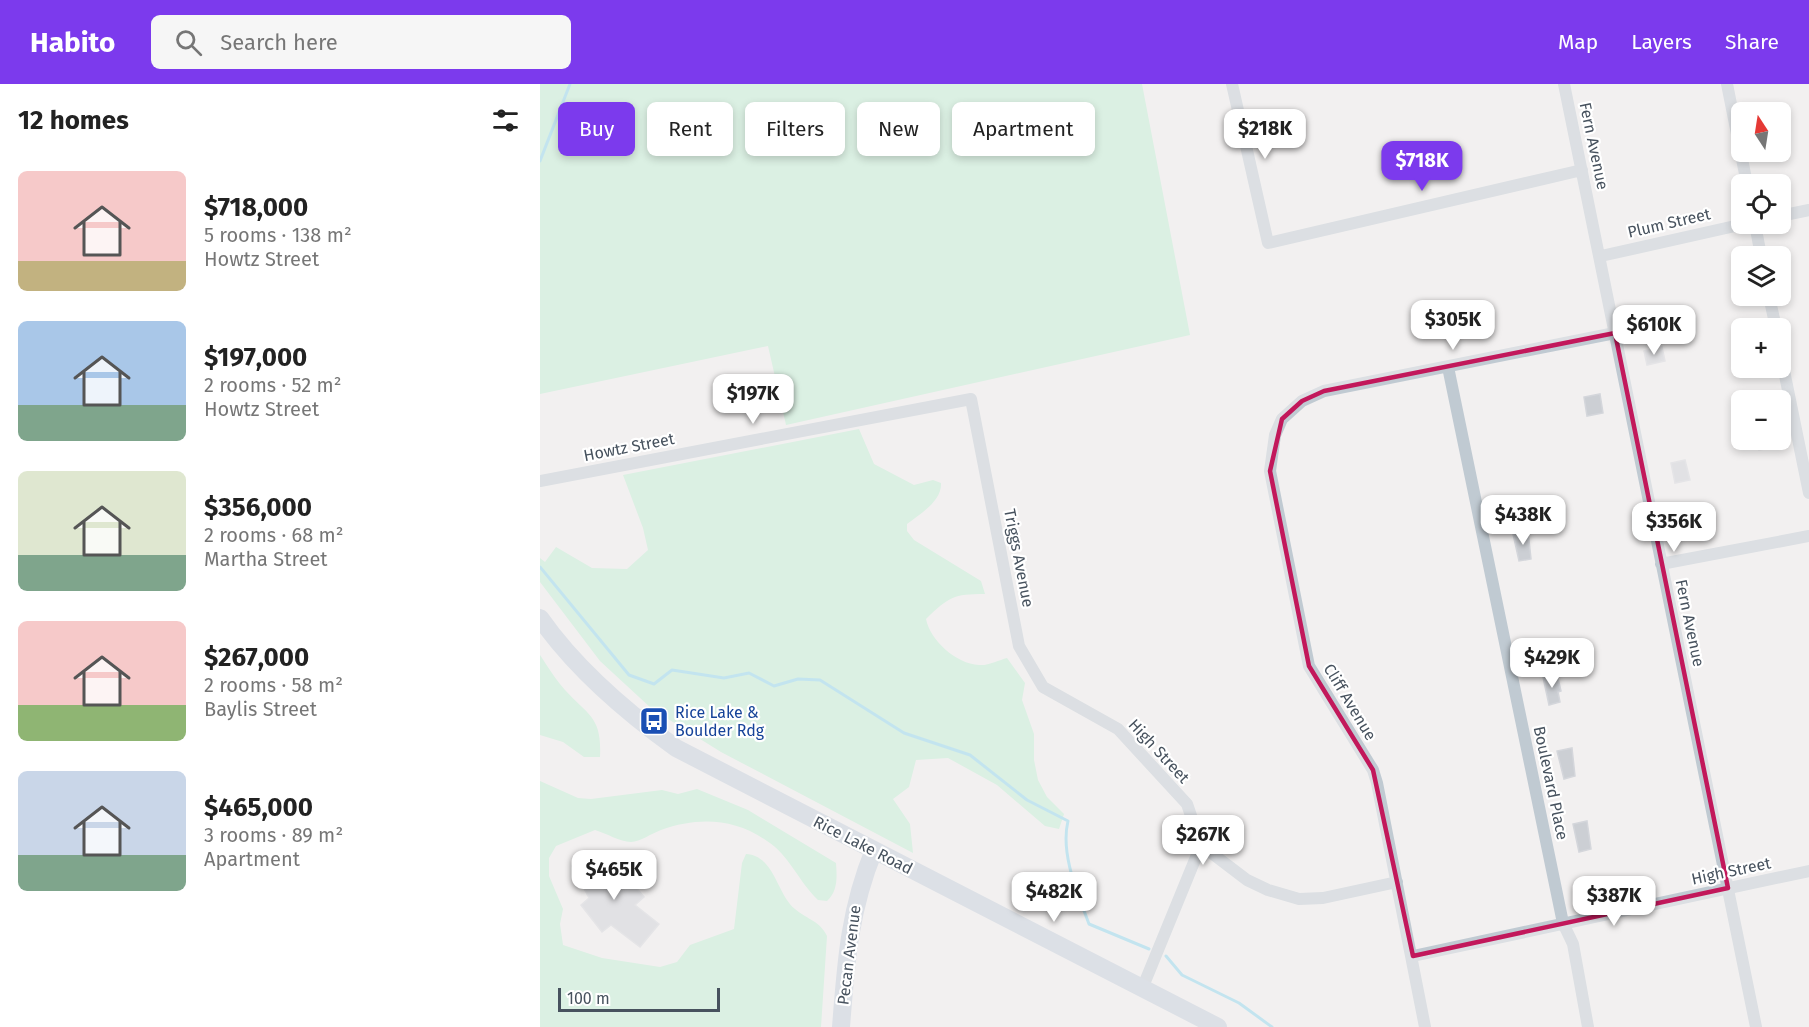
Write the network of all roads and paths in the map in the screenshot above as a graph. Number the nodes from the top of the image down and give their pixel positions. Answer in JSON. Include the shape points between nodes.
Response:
{"nodes":[{"id":1,"x":1564,"y":84,"type":"edge"},
{"id":2,"x":1727,"y":84,"type":"edge"},
{"id":3,"x":1235,"y":85,"type":"edge"},
{"id":4,"x":1582,"y":170,"type":"junction"},
{"id":5,"x":1745,"y":174,"type":"edge"},
{"id":6,"x":1809,"y":210,"type":"edge"},
{"id":7,"x":1791,"y":214,"type":"edge"},
{"id":8,"x":1731,"y":227,"type":"edge"},
{"id":9,"x":1600,"y":256,"type":"junction"},
{"id":10,"x":1615,"y":333,"type":"junction"},
{"id":11,"x":1448,"y":367,"type":"junction"},
{"id":12,"x":1786,"y":378,"type":"edge"},
{"id":13,"x":971,"y":399,"type":"joint"},
{"id":14,"x":540,"y":481,"type":"edge"},
{"id":15,"x":1809,"y":493,"type":"edge"},
{"id":16,"x":1809,"y":536,"type":"edge"},
{"id":17,"x":1661,"y":564,"type":"junction"},
{"id":18,"x":540,"y":618,"type":"edge"},
{"id":19,"x":1071,"y":702,"type":"joint"},
{"id":20,"x":1201,"y":845,"type":"junction"},
{"id":21,"x":874,"y":850,"type":"junction"},
{"id":22,"x":1809,"y":871,"type":"edge"},
{"id":23,"x":1397,"y":882,"type":"junction"},
{"id":24,"x":1728,"y":888,"type":"junction"},
{"id":25,"x":1563,"y":923,"type":"junction"},
{"id":26,"x":1413,"y":956,"type":"junction"},
{"id":27,"x":1142,"y":989,"type":"junction"},
{"id":28,"x":841,"y":1027,"type":"edge"},
{"id":29,"x":1218,"y":1027,"type":"edge"},
{"id":30,"x":1425,"y":1027,"type":"edge"},
{"id":31,"x":1588,"y":1027,"type":"edge"},
{"id":32,"x":1756,"y":1027,"type":"edge"}],
"edges":[{"from":1,"to":4,"type":"street","name":"Fern Avenue"},
{"from":2,"to":5,"type":"street"},
{"from":3,"to":4,"type":"street","via":[[1268,243]]},
{"from":4,"to":9,"type":"street","name":"Fern Avenue"},
{"from":6,"to":7,"type":"street"},
{"from":8,"to":9,"type":"street","name":"Plum Street"},
{"from":9,"to":10,"type":"street","name":"Fern Avenue"},
{"from":10,"to":11,"type":"street"},
{"from":10,"to":17,"type":"street","name":"Fern Avenue"},
{"from":11,"to":23,"type":"street","name":"Cliff Avenue","via":[[1324,391],[1302,401],[1282,419],[1275,435],[1270,471],[1309,666],[1373,770]]},
{"from":11,"to":25,"type":"street","name":"Boulevard Place"},
{"from":12,"to":15,"type":"street"},
{"from":13,"to":14,"type":"street","name":"Howtz Street"},
{"from":13,"to":19,"type":"street","name":"Triggs Avenue","via":[[1019,646],[1043,687]]},
{"from":16,"to":17,"type":"street"},
{"from":17,"to":24,"type":"street","name":"Fern Avenue"},
{"from":18,"to":21,"type":"main road","name":"Rice Lake Road","via":[[555,639],[638,721],[676,748]]},
{"from":19,"to":20,"type":"street","name":"High Street","via":[[1118,729],[1187,804]]},
{"from":20,"to":23,"type":"street","via":[[1247,880],[1299,899],[1323,898]]},
{"from":20,"to":27,"type":"street"},
{"from":21,"to":27,"type":"main road","name":"Rice Lake Road"},
{"from":21,"to":28,"type":"main road","name":"Pecan Avenue","via":[[859,887],[850,926]]},
{"from":22,"to":24,"type":"street","name":"High Street"},
{"from":23,"to":26,"type":"street","name":"Cliff Avenue"},
{"from":24,"to":25,"type":"street","name":"High Street"},
{"from":24,"to":32,"type":"street","name":"Fern Avenue"},
{"from":25,"to":26,"type":"street","name":"High Street"},
{"from":25,"to":31,"type":"street","name":"Boulevard Place","via":[[1573,944]]},
{"from":26,"to":30,"type":"street","name":"Cliff Avenue"},
{"from":27,"to":29,"type":"main road","name":"Rice Lake Road"}]}
